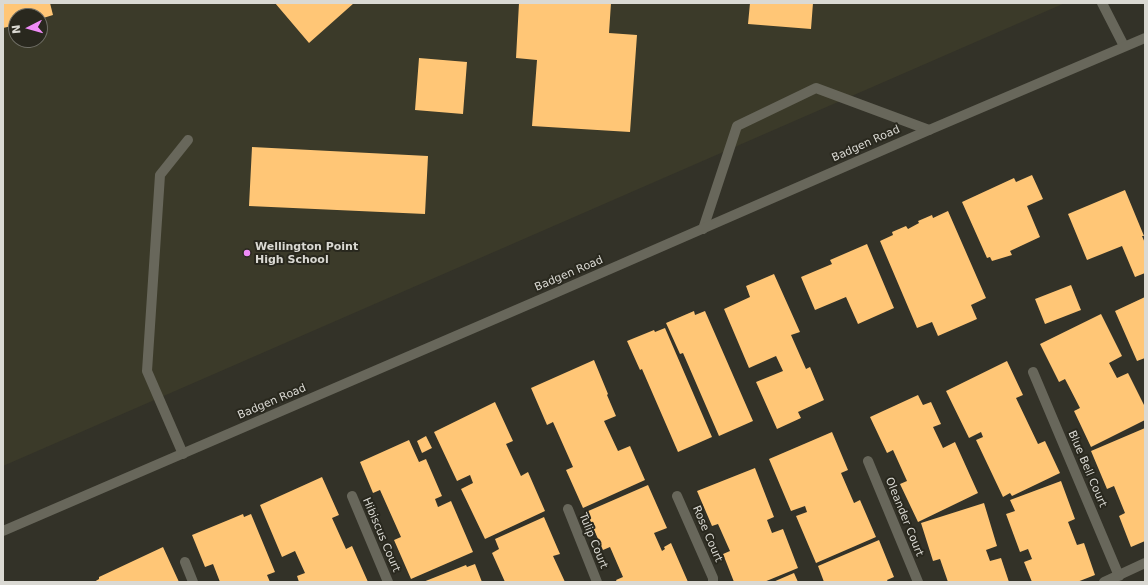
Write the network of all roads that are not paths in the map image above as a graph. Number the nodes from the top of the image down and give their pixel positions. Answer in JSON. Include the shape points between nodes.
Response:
{"nodes":[{"id":1,"x":1102,"y":3,"type":"edge"},
{"id":2,"x":1145,"y":38,"type":"edge"},
{"id":3,"x":1124,"y":46,"type":"junction"},
{"id":4,"x":929,"y":130,"type":"junction"},
{"id":5,"x":188,"y":140,"type":"dead end"},
{"id":6,"x":703,"y":229,"type":"junction"},
{"id":7,"x":1033,"y":372,"type":"dead end"},
{"id":8,"x":184,"y":454,"type":"junction"},
{"id":9,"x":868,"y":461,"type":"dead end"},
{"id":10,"x":352,"y":496,"type":"dead end"},
{"id":11,"x":677,"y":496,"type":"dead end"},
{"id":12,"x":568,"y":509,"type":"dead end"},
{"id":13,"x":3,"y":531,"type":"edge"},
{"id":14,"x":186,"y":562,"type":"dead end"},
{"id":15,"x":1145,"y":563,"type":"edge"},
{"id":16,"x":1119,"y":576,"type":"junction"},
{"id":17,"x":193,"y":582,"type":"edge"},
{"id":18,"x":388,"y":582,"type":"edge"},
{"id":19,"x":597,"y":582,"type":"edge"},
{"id":20,"x":713,"y":582,"type":"edge"},
{"id":21,"x":918,"y":582,"type":"edge"},
{"id":22,"x":1104,"y":582,"type":"edge"}],
"edges":[{"from":1,"to":3,"type":"street"},
{"from":2,"to":3,"type":"street","name":"Badgen Road"},
{"from":3,"to":4,"type":"street","name":"Badgen Road"},
{"from":4,"to":6,"type":"street","name":"Badgen Road"},
{"from":4,"to":6,"type":"street","via":[[816,88],[737,126]]},
{"from":5,"to":8,"type":"street","via":[[160,175],[147,371]]},
{"from":6,"to":8,"type":"street","name":"Badgen Road"},
{"from":7,"to":16,"type":"street","name":"Blue Bell Court"},
{"from":8,"to":13,"type":"street","name":"Badgen Road"},
{"from":9,"to":21,"type":"street","name":"Oleander Court"},
{"from":10,"to":18,"type":"street","name":"Hibiscus Court"},
{"from":11,"to":20,"type":"street","name":"Rose Court"},
{"from":12,"to":19,"type":"street","name":"Tulip Court"},
{"from":14,"to":17,"type":"street"},
{"from":15,"to":16,"type":"street"},
{"from":16,"to":22,"type":"street"}]}
